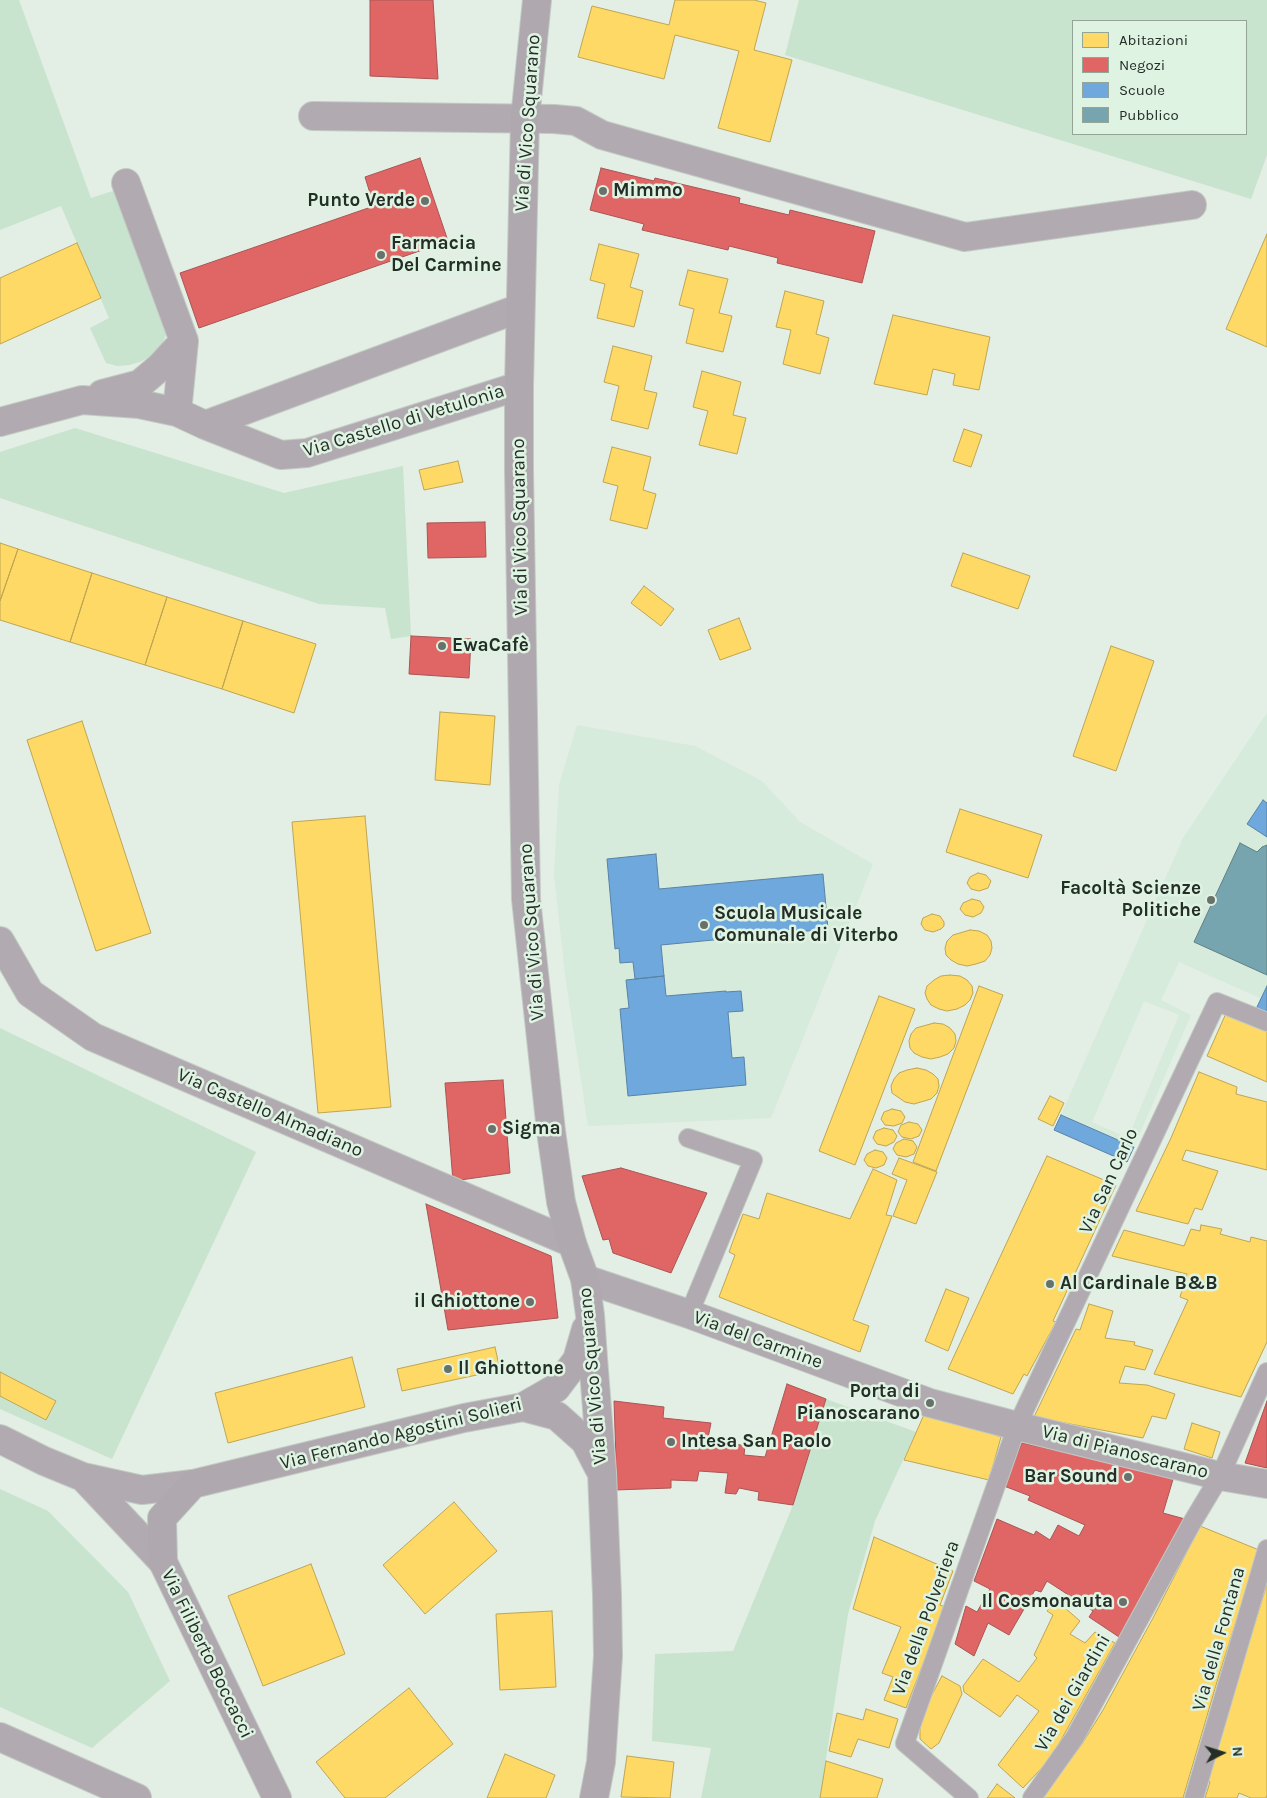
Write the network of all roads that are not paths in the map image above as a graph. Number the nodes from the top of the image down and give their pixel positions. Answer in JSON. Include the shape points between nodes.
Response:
{"nodes":[{"id":1,"x":537,"y":0,"type":"edge"},
{"id":2,"x":314,"y":116,"type":"dead end"},
{"id":3,"x":525,"y":119,"type":"junction"},
{"id":4,"x":126,"y":182,"type":"dead end"},
{"id":5,"x":1192,"y":205,"type":"dead end"},
{"id":6,"x":520,"y":308,"type":"junction"},
{"id":7,"x":184,"y":341,"type":"junction"},
{"id":8,"x":519,"y":386,"type":"junction"},
{"id":9,"x":140,"y":394,"type":"junction"},
{"id":10,"x":178,"y":412,"type":"junction"},
{"id":11,"x":0,"y":422,"type":"edge"},
{"id":12,"x":205,"y":426,"type":"junction"},
{"id":13,"x":0,"y":941,"type":"edge"},
{"id":14,"x":1267,"y":1022,"type":"edge"},
{"id":15,"x":688,"y":1138,"type":"dead end"},
{"id":16,"x":572,"y":1243,"type":"junction"},
{"id":17,"x":585,"y":1279,"type":"junction"},
{"id":18,"x":590,"y":1314,"type":"junction"},
{"id":19,"x":689,"y":1314,"type":"junction"},
{"id":20,"x":1267,"y":1372,"type":"edge"},
{"id":21,"x":930,"y":1403,"type":"joint"},
{"id":22,"x":523,"y":1407,"type":"junction"},
{"id":23,"x":1017,"y":1426,"type":"junction"},
{"id":24,"x":0,"y":1439,"type":"edge"},
{"id":25,"x":602,"y":1473,"type":"junction"},
{"id":26,"x":1220,"y":1476,"type":"junction"},
{"id":27,"x":83,"y":1477,"type":"junction"},
{"id":28,"x":193,"y":1484,"type":"junction"},
{"id":29,"x":1267,"y":1484,"type":"edge"},
{"id":30,"x":1267,"y":1549,"type":"edge"},
{"id":31,"x":163,"y":1562,"type":"junction"},
{"id":32,"x":0,"y":1737,"type":"edge"},
{"id":33,"x":137,"y":1798,"type":"edge"},
{"id":34,"x":277,"y":1798,"type":"edge"},
{"id":35,"x":594,"y":1798,"type":"edge"},
{"id":36,"x":969,"y":1798,"type":"edge"},
{"id":37,"x":1032,"y":1798,"type":"edge"},
{"id":38,"x":1194,"y":1798,"type":"edge"}],
"edges":[{"from":1,"to":3,"type":"main road","name":"Via di Vico Squarano"},
{"from":2,"to":3,"type":"street"},
{"from":3,"to":5,"type":"street","via":[[551,135],[574,138],[602,135],[965,237]]},
{"from":3,"to":6,"type":"main road","name":"Via di Vico Squarano"},
{"from":4,"to":7,"type":"street"},
{"from":6,"to":8,"type":"main road","name":"Via di Vico Squarano"},
{"from":6,"to":12,"type":"street"},
{"from":7,"to":9,"type":"street"},
{"from":7,"to":10,"type":"street"},
{"from":8,"to":12,"type":"street","name":"Via Castello di Vetulonia","via":[[307,453],[282,455]]},
{"from":8,"to":16,"type":"main road","name":"Via di Vico Squarano","via":[[526,899],[550,1131],[561,1202]]},
{"from":9,"to":10,"type":"street","name":"Via Castello di Vetulonia"},
{"from":9,"to":11,"type":"street","name":"Via Castello di Vetulonia","via":[[82,400]]},
{"from":10,"to":12,"type":"street","name":"Via Castello di Vetulonia"},
{"from":13,"to":16,"type":"street","name":"Via Castello Almadiano","via":[[30,992],[92,1037]]},
{"from":14,"to":23,"type":"lane","name":"Via San Carlo","via":[[1217,1002]]},
{"from":15,"to":19,"type":"lane","via":[[753,1160]]},
{"from":16,"to":17,"type":"main road","name":"Via di Vico Squarano"},
{"from":17,"to":18,"type":"main road","name":"Via di Vico Squarano"},
{"from":17,"to":19,"type":"street","name":"Via del Carmine"},
{"from":18,"to":22,"type":"main road","name":"Via Fernando Agostini Solieri","via":[[577,1360],[556,1388]]},
{"from":18,"to":25,"type":"main road","name":"Via di Vico Squarano"},
{"from":19,"to":21,"type":"street","name":"Via del Carmine"},
{"from":20,"to":26,"type":"lane","name":"Via dei Giardini"},
{"from":21,"to":23,"type":"street","name":"Via di Pianoscarano"},
{"from":22,"to":25,"type":"main road","via":[[557,1416],[585,1441]]},
{"from":22,"to":28,"type":"main road","name":"Via Fernando Agostini Solieri","via":[[464,1418]]},
{"from":23,"to":26,"type":"street","name":"Via di Pianoscarano"},
{"from":23,"to":36,"type":"lane","name":"Via della Polveriera","via":[[904,1743]]},
{"from":24,"to":27,"type":"street","name":"Via Filiberto Boccacci"},
{"from":25,"to":35,"type":"main road","name":"Via di Vico Squarano","via":[[608,1656],[601,1762]]},
{"from":26,"to":29,"type":"street","name":"Via di Pianoscarano"},
{"from":26,"to":37,"type":"lane","name":"Via dei Giardini","via":[[1075,1737]]},
{"from":27,"to":28,"type":"street","name":"Via Fernando Agostini Solieri","via":[[142,1490]]},
{"from":27,"to":31,"type":"street","name":"Via Filiberto Boccacci"},
{"from":28,"to":31,"type":"main road","via":[[162,1518]]},
{"from":30,"to":38,"type":"lane","name":"Via della Fontana"},
{"from":31,"to":34,"type":"main road","name":"Via Filiberto Boccacci"},
{"from":32,"to":33,"type":"street"}]}
